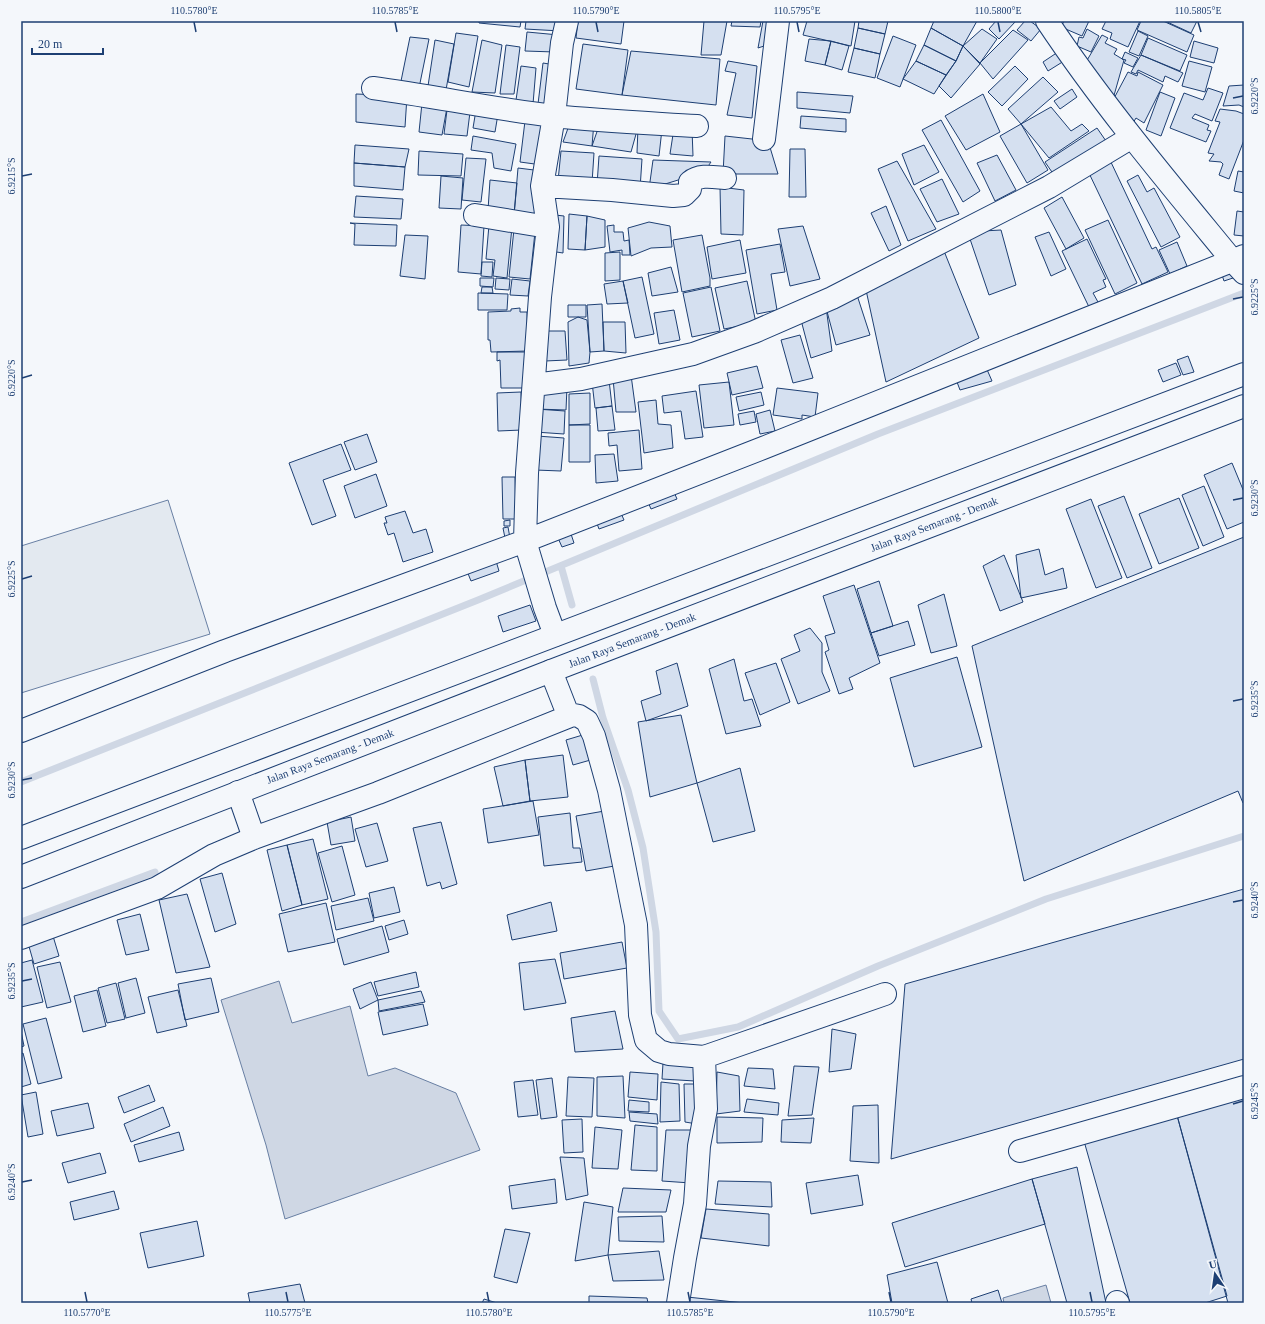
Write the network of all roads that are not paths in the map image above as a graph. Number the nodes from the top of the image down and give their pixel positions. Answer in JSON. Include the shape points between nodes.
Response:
{"nodes":[{"id":1,"x":567,"y":21,"type":"edge"},
{"id":2,"x":778,"y":21,"type":"edge"},
{"id":3,"x":1047,"y":21,"type":"edge"},
{"id":4,"x":373,"y":88,"type":"dead end"},
{"id":5,"x":554,"y":116,"type":"junction"},
{"id":6,"x":697,"y":126,"type":"dead end"},
{"id":7,"x":1132,"y":137,"type":"junction"},
{"id":8,"x":764,"y":139,"type":"dead end"},
{"id":9,"x":725,"y":178,"type":"dead end"},
{"id":10,"x":542,"y":186,"type":"junction"},
{"id":11,"x":475,"y":215,"type":"dead end"},
{"id":12,"x":548,"y":227,"type":"junction"},
{"id":13,"x":1240,"y":263,"type":"edge"},
{"id":14,"x":1244,"y":374,"type":"edge"},
{"id":15,"x":534,"y":385,"type":"junction"},
{"id":16,"x":1244,"y":406,"type":"edge"},
{"id":17,"x":526,"y":548,"type":"junction"},
{"id":18,"x":554,"y":635,"type":"junction"},
{"id":19,"x":551,"y":671,"type":"junction"},
{"id":20,"x":565,"y":707,"type":"junction"},
{"id":21,"x":21,"y":730,"type":"edge"},
{"id":22,"x":238,"y":792,"type":"junction"},
{"id":23,"x":250,"y":828,"type":"junction"},
{"id":24,"x":21,"y":838,"type":"edge"},
{"id":25,"x":21,"y":877,"type":"edge"},
{"id":26,"x":21,"y":938,"type":"edge"},
{"id":27,"x":885,"y":994,"type":"dead end"},
{"id":28,"x":704,"y":1057,"type":"junction"},
{"id":29,"x":1244,"y":1087,"type":"edge"},
{"id":30,"x":1020,"y":1151,"type":"dead end"},
{"id":31,"x":678,"y":1303,"type":"edge"}],
"edges":[{"from":1,"to":5,"type":"main road"},
{"from":2,"to":8,"type":"main road"},
{"from":3,"to":7,"type":"main road"},
{"from":4,"to":5,"type":"main road"},
{"from":5,"to":6,"type":"main road"},
{"from":5,"to":10,"type":"main road"},
{"from":7,"to":13,"type":"main road"},
{"from":7,"to":15,"type":"main road","via":[[1049,187],[832,298],[754,332],[693,354],[581,379]]},
{"from":9,"to":10,"type":"main road","via":[[695,178],[690,182],[690,190],[684,195],[674,196]]},
{"from":10,"to":12,"type":"main road"},
{"from":11,"to":12,"type":"main road"},
{"from":12,"to":15,"type":"main road"},
{"from":13,"to":17,"type":"main road","via":[[756,451]]},
{"from":14,"to":18,"type":"main road"},
{"from":15,"to":17,"type":"main road","via":[[527,473]]},
{"from":16,"to":19,"type":"main road","name":"Jalan Raya Semarang - Demak"},
{"from":17,"to":18,"type":"main road"},
{"from":17,"to":21,"type":"main road","via":[[225,651]]},
{"from":18,"to":24,"type":"main road"},
{"from":19,"to":20,"type":"main road"},
{"from":19,"to":22,"type":"main road","name":"Jalan Raya Semarang - Demak"},
{"from":20,"to":23,"type":"main road","via":[[378,793]]},
{"from":20,"to":28,"type":"main road","via":[[587,721],[594,736],[609,790],[636,925],[640,1015],[646,1040],[659,1051],[669,1054]]},
{"from":22,"to":23,"type":"main road"},
{"from":22,"to":25,"type":"main road","name":"Jalan Raya Semarang - Demak"},
{"from":23,"to":26,"type":"main road","via":[[214,854],[157,888]]},
{"from":27,"to":28,"type":"main road"},
{"from":28,"to":31,"type":"main road","via":[[706,1109],[700,1146],[696,1204]]},
{"from":29,"to":30,"type":"main road"}]}
